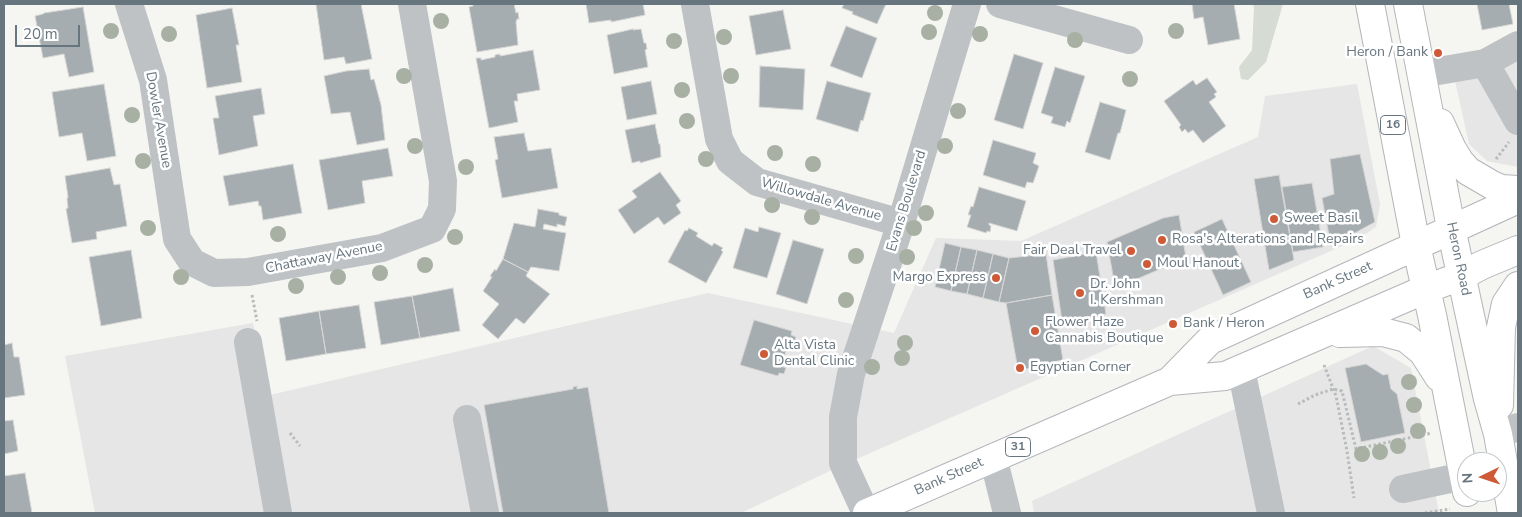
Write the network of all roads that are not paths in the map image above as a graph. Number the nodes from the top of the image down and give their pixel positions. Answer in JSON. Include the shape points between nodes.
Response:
{"nodes":[{"id":1,"x":129,"y":4,"type":"edge"},
{"id":2,"x":412,"y":4,"type":"edge"},
{"id":3,"x":694,"y":4,"type":"edge"},
{"id":4,"x":967,"y":4,"type":"edge"},
{"id":5,"x":1000,"y":4,"type":"edge"},
{"id":6,"x":1370,"y":4,"type":"edge"},
{"id":7,"x":1408,"y":4,"type":"edge"},
{"id":8,"x":1129,"y":40,"type":"dead end"},
{"id":9,"x":1518,"y":45,"type":"edge"},
{"id":10,"x":1485,"y":63,"type":"junction"},
{"id":11,"x":1421,"y":74,"type":"junction"},
{"id":12,"x":1515,"y":129,"type":"edge"},
{"id":13,"x":1518,"y":190,"type":"edge"},
{"id":14,"x":1518,"y":199,"type":"edge"},
{"id":15,"x":901,"y":223,"type":"junction"},
{"id":16,"x":1451,"y":228,"type":"junction"},
{"id":17,"x":177,"y":239,"type":"joint"},
{"id":18,"x":1416,"y":245,"type":"junction"},
{"id":19,"x":1518,"y":250,"type":"edge"},
{"id":20,"x":1461,"y":276,"type":"junction"},
{"id":21,"x":1518,"y":286,"type":"edge"},
{"id":22,"x":1426,"y":289,"type":"junction"},
{"id":23,"x":1321,"y":335,"type":"junction"},
{"id":24,"x":248,"y":342,"type":"dead end"},
{"id":25,"x":1241,"y":369,"type":"junction"},
{"id":26,"x":1170,"y":381,"type":"junction"},
{"id":27,"x":1448,"y":392,"type":"junction"},
{"id":28,"x":467,"y":419,"type":"dead end"},
{"id":29,"x":1508,"y":431,"type":"edge"},
{"id":30,"x":1457,"y":452,"type":"edge"},
{"id":31,"x":993,"y":457,"type":"junction"},
{"id":32,"x":1403,"y":489,"type":"dead end"},
{"id":33,"x":1457,"y":496,"type":"edge"},
{"id":34,"x":278,"y":513,"type":"edge"},
{"id":35,"x":485,"y":513,"type":"edge"},
{"id":36,"x":866,"y":513,"type":"edge"},
{"id":37,"x":1007,"y":513,"type":"edge"},
{"id":38,"x":1271,"y":513,"type":"edge"},
{"id":39,"x":1512,"y":513,"type":"edge"}],
"edges":[{"from":1,"to":17,"type":"street","name":"Dowler Avenue","via":[[153,80]]},
{"from":2,"to":17,"type":"street","name":"Chattaway Avenue","via":[[443,181],[442,209],[432,229],[382,248],[240,272],[214,273],[207,270],[192,262]]},
{"from":3,"to":15,"type":"street","name":"Willowdale Avenue","via":[[718,138],[730,161],[757,182]]},
{"from":4,"to":15,"type":"street","name":"Evans Boulevard"},
{"from":5,"to":8,"type":"street"},
{"from":6,"to":18,"type":"main road","number":"16"},
{"from":7,"to":11,"type":"main road","name":"Heron Road"},
{"from":9,"to":10,"type":"street"},
{"from":10,"to":11,"type":"street"},
{"from":10,"to":12,"type":"street"},
{"from":11,"to":13,"type":"main road","via":[[1444,133],[1460,162],[1492,185]]},
{"from":11,"to":16,"type":"main road","name":"Heron Road"},
{"from":14,"to":16,"type":"main road","name":"Bank Street","number":"31"},
{"from":15,"to":36,"type":"street","name":"Evans Boulevard","via":[[851,374],[843,417],[843,463]]},
{"from":16,"to":18,"type":"main road","name":"Bank Street","number":"31"},
{"from":16,"to":20,"type":"main road","name":"Heron Road"},
{"from":18,"to":22,"type":"main road","number":"16"},
{"from":18,"to":26,"type":"main road","name":"Bank Street","number":"31","via":[[1210,340]]},
{"from":19,"to":20,"type":"main road","name":"Bank Street","number":"31"},
{"from":20,"to":22,"type":"main road","name":"Bank Street","number":"31"},
{"from":20,"to":29,"type":"main road","name":"Heron Road","via":[[1488,400]]},
{"from":21,"to":29,"type":"main road","via":[[1506,304],[1501,328]]},
{"from":22,"to":23,"type":"main road","name":"Bank Street","number":"31"},
{"from":22,"to":27,"type":"main road","number":"16"},
{"from":23,"to":25,"type":"main road","name":"Bank Street","number":"31"},
{"from":23,"to":27,"type":"main road","via":[[1383,332],[1406,338],[1424,352]]},
{"from":24,"to":34,"type":"street"},
{"from":25,"to":26,"type":"main road","name":"Bank Street","number":"31","via":[[1224,376]]},
{"from":25,"to":38,"type":"street"},
{"from":26,"to":31,"type":"main road","name":"Bank Street","number":"31"},
{"from":27,"to":30,"type":"main road","number":"16"},
{"from":28,"to":35,"type":"street"},
{"from":29,"to":39,"type":"main road","name":"Heron Road"},
{"from":31,"to":36,"type":"main road","name":"Bank Street","number":"31"},
{"from":31,"to":37,"type":"street"},
{"from":32,"to":33,"type":"street"}]}
